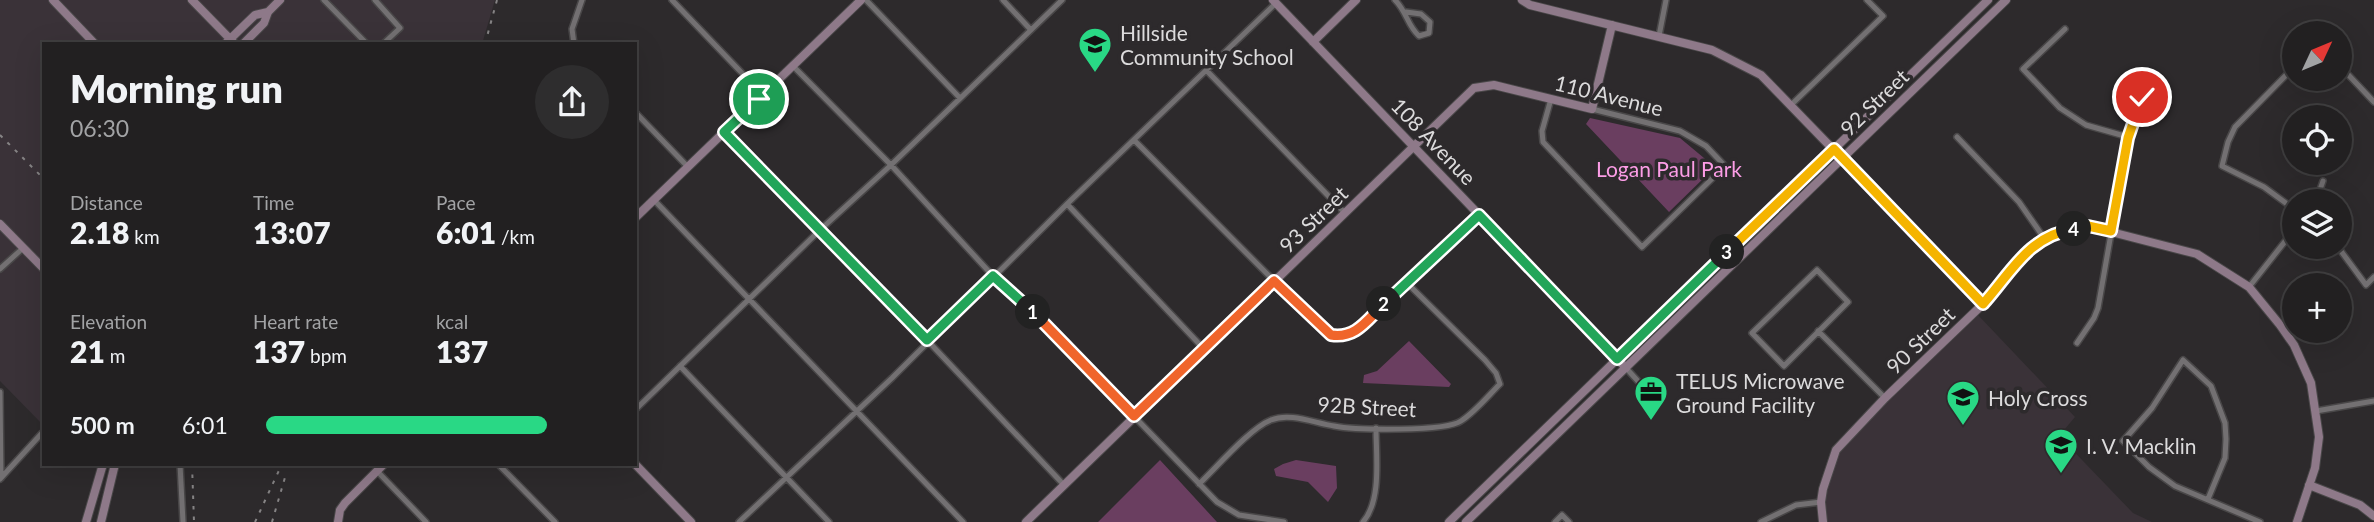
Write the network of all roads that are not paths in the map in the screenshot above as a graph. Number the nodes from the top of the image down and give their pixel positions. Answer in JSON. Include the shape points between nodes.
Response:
{"nodes":[{"id":1,"x":53,"y":0,"type":"edge"},
{"id":2,"x":192,"y":0,"type":"edge"},
{"id":3,"x":280,"y":0,"type":"edge"},
{"id":4,"x":324,"y":0,"type":"edge"},
{"id":5,"x":374,"y":0,"type":"edge"},
{"id":6,"x":582,"y":0,"type":"edge"},
{"id":7,"x":672,"y":0,"type":"edge"},
{"id":8,"x":685,"y":0,"type":"edge"},
{"id":9,"x":863,"y":0,"type":"edge"},
{"id":10,"x":1003,"y":0,"type":"edge"},
{"id":11,"x":1062,"y":0,"type":"edge"},
{"id":12,"x":1356,"y":0,"type":"edge"},
{"id":13,"x":1395,"y":0,"type":"edge"},
{"id":14,"x":1522,"y":0,"type":"edge"},
{"id":15,"x":1666,"y":0,"type":"edge"},
{"id":16,"x":1867,"y":0,"type":"edge"},
{"id":17,"x":1988,"y":0,"type":"edge"},
{"id":18,"x":2006,"y":0,"type":"edge"},
{"id":19,"x":1275,"y":1,"type":"edge"},
{"id":20,"x":678,"y":6,"type":"junction"},
{"id":21,"x":268,"y":12,"type":"junction"},
{"id":22,"x":1406,"y":12,"type":"junction"},
{"id":23,"x":1612,"y":25,"type":"junction"},
{"id":24,"x":2065,"y":29,"type":"dead end"},
{"id":25,"x":1031,"y":30,"type":"junction"},
{"id":26,"x":1659,"y":36,"type":"junction"},
{"id":27,"x":93,"y":42,"type":"edge"},
{"id":28,"x":230,"y":42,"type":"edge"},
{"id":29,"x":245,"y":42,"type":"edge"},
{"id":30,"x":365,"y":42,"type":"edge"},
{"id":31,"x":385,"y":42,"type":"edge"},
{"id":32,"x":574,"y":42,"type":"edge"},
{"id":33,"x":1313,"y":42,"type":"junction"},
{"id":34,"x":793,"y":66,"type":"junction"},
{"id":35,"x":1206,"y":70,"type":"junction"},
{"id":36,"x":2282,"y":79,"type":"edge"},
{"id":37,"x":2352,"y":79,"type":"edge"},
{"id":38,"x":2147,"y":84,"type":"dead end"},
{"id":39,"x":1474,"y":88,"type":"joint"},
{"id":40,"x":763,"y":94,"type":"junction"},
{"id":41,"x":960,"y":98,"type":"junction"},
{"id":42,"x":1551,"y":99,"type":"junction"},
{"id":43,"x":2374,"y":102,"type":"edge"},
{"id":44,"x":1791,"y":105,"type":"junction"},
{"id":45,"x":1592,"y":109,"type":"junction"},
{"id":46,"x":637,"y":114,"type":"edge"},
{"id":47,"x":724,"y":132,"type":"junction"},
{"id":48,"x":1957,"y":136,"type":"dead end"},
{"id":49,"x":2128,"y":138,"type":"junction"},
{"id":50,"x":1134,"y":140,"type":"junction"},
{"id":51,"x":1414,"y":146,"type":"junction"},
{"id":52,"x":1834,"y":149,"type":"junction"},
{"id":53,"x":1842,"y":157,"type":"junction"},
{"id":54,"x":891,"y":166,"type":"junction"},
{"id":55,"x":688,"y":167,"type":"junction"},
{"id":56,"x":2323,"y":181,"type":"dead end"},
{"id":57,"x":2320,"y":189,"type":"edge"},
{"id":58,"x":654,"y":200,"type":"junction"},
{"id":59,"x":2282,"y":200,"type":"edge"},
{"id":60,"x":1067,"y":204,"type":"junction"},
{"id":61,"x":1345,"y":213,"type":"junction"},
{"id":62,"x":1479,"y":215,"type":"junction"},
{"id":63,"x":637,"y":216,"type":"edge"},
{"id":64,"x":0,"y":224,"type":"edge"},
{"id":65,"x":820,"y":230,"type":"junction"},
{"id":66,"x":2111,"y":231,"type":"junction"},
{"id":67,"x":2044,"y":239,"type":"junction"},
{"id":68,"x":2282,"y":245,"type":"edge"},
{"id":69,"x":23,"y":248,"type":"junction"},
{"id":70,"x":2347,"y":259,"type":"edge"},
{"id":71,"x":42,"y":267,"type":"edge"},
{"id":72,"x":0,"y":269,"type":"edge"},
{"id":73,"x":993,"y":276,"type":"junction"},
{"id":74,"x":2374,"y":277,"type":"edge"},
{"id":75,"x":1274,"y":281,"type":"junction"},
{"id":76,"x":1407,"y":283,"type":"junction"},
{"id":77,"x":2249,"y":287,"type":"junction"},
{"id":78,"x":750,"y":299,"type":"junction"},
{"id":79,"x":1983,"y":304,"type":"junction"},
{"id":80,"x":1818,"y":331,"type":"junction"},
{"id":81,"x":927,"y":340,"type":"junction"},
{"id":82,"x":2077,"y":343,"type":"dead end"},
{"id":83,"x":1204,"y":349,"type":"junction"},
{"id":84,"x":1617,"y":359,"type":"junction"},
{"id":85,"x":680,"y":366,"type":"junction"},
{"id":86,"x":1626,"y":368,"type":"junction"},
{"id":87,"x":1647,"y":391,"type":"dead end"},
{"id":88,"x":0,"y":392,"type":"edge"},
{"id":89,"x":1885,"y":398,"type":"junction"},
{"id":90,"x":2374,"y":401,"type":"edge"},
{"id":91,"x":637,"y":408,"type":"edge"},
{"id":92,"x":857,"y":411,"type":"junction"},
{"id":93,"x":2316,"y":411,"type":"junction"},
{"id":94,"x":1134,"y":416,"type":"junction"},
{"id":95,"x":1376,"y":428,"type":"junction"},
{"id":96,"x":42,"y":433,"type":"edge"},
{"id":97,"x":102,"y":466,"type":"edge"},
{"id":98,"x":115,"y":466,"type":"edge"},
{"id":99,"x":180,"y":466,"type":"edge"},
{"id":100,"x":382,"y":466,"type":"edge"},
{"id":101,"x":500,"y":466,"type":"edge"},
{"id":102,"x":637,"y":466,"type":"edge"},
{"id":103,"x":377,"y":471,"type":"junction"},
{"id":104,"x":0,"y":478,"type":"edge"},
{"id":105,"x":787,"y":478,"type":"junction"},
{"id":106,"x":1199,"y":484,"type":"junction"},
{"id":107,"x":1063,"y":485,"type":"junction"},
{"id":108,"x":2309,"y":485,"type":"junction"},
{"id":109,"x":2208,"y":499,"type":"junction"},
{"id":110,"x":1821,"y":502,"type":"junction"},
{"id":111,"x":2374,"y":516,"type":"edge"},
{"id":112,"x":86,"y":522,"type":"edge"},
{"id":113,"x":101,"y":522,"type":"edge"},
{"id":114,"x":183,"y":522,"type":"edge"},
{"id":115,"x":338,"y":522,"type":"edge"},
{"id":116,"x":426,"y":522,"type":"edge"},
{"id":117,"x":555,"y":522,"type":"edge"},
{"id":118,"x":691,"y":522,"type":"edge"},
{"id":119,"x":739,"y":522,"type":"edge"},
{"id":120,"x":829,"y":522,"type":"edge"},
{"id":121,"x":963,"y":522,"type":"edge"},
{"id":122,"x":1026,"y":522,"type":"edge"},
{"id":123,"x":1284,"y":522,"type":"edge"},
{"id":124,"x":1363,"y":522,"type":"edge"},
{"id":125,"x":1449,"y":522,"type":"edge"},
{"id":126,"x":1466,"y":522,"type":"edge"},
{"id":127,"x":1555,"y":522,"type":"edge"},
{"id":128,"x":1569,"y":522,"type":"edge"},
{"id":129,"x":1761,"y":522,"type":"edge"},
{"id":130,"x":1824,"y":522,"type":"edge"},
{"id":131,"x":2260,"y":522,"type":"edge"},
{"id":132,"x":2297,"y":522,"type":"edge"}],
"edges":[{"from":1,"to":27,"type":"street"},
{"from":2,"to":28,"type":"street"},
{"from":3,"to":21,"type":"street"},
{"from":4,"to":30,"type":"street"},
{"from":5,"to":31,"type":"street","via":[[400,28]]},
{"from":6,"to":32,"type":"street","via":[[572,29]]},
{"from":7,"to":20,"type":"street"},
{"from":8,"to":20,"type":"street"},
{"from":9,"to":34,"type":"street"},
{"from":9,"to":41,"type":"street"},
{"from":10,"to":25,"type":"street"},
{"from":11,"to":25,"type":"street"},
{"from":12,"to":33,"type":"street"},
{"from":13,"to":22,"type":"street"},
{"from":14,"to":23,"type":"street"},
{"from":15,"to":26,"type":"street"},
{"from":16,"to":44,"type":"street","via":[[1883,16]]},
{"from":17,"to":52,"type":"street","name":"92 Street"},
{"from":18,"to":53,"type":"street","name":"92 Street"},
{"from":19,"to":33,"type":"street","name":"108 Avenue"},
{"from":19,"to":35,"type":"street"},
{"from":20,"to":40,"type":"street"},
{"from":21,"to":28,"type":"street","via":[[255,15]]},
{"from":21,"to":29,"type":"street","via":[[264,23]]},
{"from":22,"to":22,"type":"street","via":[[1410,28],[1419,36],[1429,33],[1430,22],[1421,14]]},
{"from":23,"to":26,"type":"street"},
{"from":23,"to":45,"type":"street"},
{"from":24,"to":49,"type":"street","via":[[2023,69],[2060,108],[2086,125]]},
{"from":25,"to":41,"type":"street"},
{"from":26,"to":44,"type":"street","via":[[1712,50],[1761,75]]},
{"from":33,"to":51,"type":"street","name":"108 Avenue"},
{"from":34,"to":40,"type":"street"},
{"from":34,"to":54,"type":"street"},
{"from":35,"to":50,"type":"street"},
{"from":35,"to":61,"type":"street"},
{"from":36,"to":59,"type":"street","via":[[2235,127],[2222,166]]},
{"from":37,"to":43,"type":"street"},
{"from":38,"to":49,"type":"street"},
{"from":39,"to":42,"type":"street","name":"110 Avenue","via":[[1494,85]]},
{"from":39,"to":51,"type":"street","name":"93 Street"},
{"from":40,"to":47,"type":"street"},
{"from":41,"to":54,"type":"street"},
{"from":42,"to":45,"type":"street","name":"110 Avenue"},
{"from":42,"to":45,"type":"street","name":"110 Avenue","via":[[1543,142],[1642,247],[1726,166],[1706,146],[1680,131]]},
{"from":44,"to":52,"type":"street"},
{"from":46,"to":55,"type":"street"},
{"from":47,"to":55,"type":"street"},
{"from":47,"to":65,"type":"street"},
{"from":48,"to":67,"type":"street","via":[[2019,202]]},
{"from":49,"to":66,"type":"street"},
{"from":50,"to":60,"type":"street"},
{"from":50,"to":75,"type":"street"},
{"from":51,"to":61,"type":"street","name":"93 Street"},
{"from":51,"to":62,"type":"street","name":"108 Avenue"},
{"from":52,"to":53,"type":"street"},
{"from":52,"to":84,"type":"street","name":"92 Street"},
{"from":53,"to":79,"type":"street"},
{"from":53,"to":86,"type":"street","name":"92 Street"},
{"from":54,"to":65,"type":"street"},
{"from":54,"to":73,"type":"street"},
{"from":55,"to":58,"type":"street"},
{"from":56,"to":57,"type":"street"},
{"from":58,"to":63,"type":"street"},
{"from":58,"to":78,"type":"street"},
{"from":60,"to":73,"type":"street"},
{"from":60,"to":83,"type":"street"},
{"from":61,"to":75,"type":"street","name":"93 Street"},
{"from":62,"to":76,"type":"street"},
{"from":62,"to":84,"type":"street","name":"108 Avenue"},
{"from":64,"to":69,"type":"street"},
{"from":65,"to":78,"type":"street"},
{"from":65,"to":81,"type":"street"},
{"from":66,"to":67,"type":"street","name":"90 Street","via":[[2088,226]]},
{"from":66,"to":77,"type":"street","name":"90 Street","via":[[2197,254]]},
{"from":66,"to":82,"type":"street","via":[[2098,307]]},
{"from":67,"to":79,"type":"street","name":"90 Street","via":[[2032,246]]},
{"from":68,"to":77,"type":"street"},
{"from":69,"to":71,"type":"street"},
{"from":69,"to":72,"type":"street"},
{"from":70,"to":74,"type":"street","via":[[2365,285]]},
{"from":73,"to":81,"type":"street"},
{"from":73,"to":94,"type":"street"},
{"from":75,"to":76,"type":"street","via":[[1331,335],[1343,337],[1354,333]]},
{"from":75,"to":83,"type":"street","name":"93 Street"},
{"from":76,"to":95,"type":"street","name":"92B Street","via":[[1485,360],[1500,384],[1460,422],[1442,427]]},
{"from":77,"to":93,"type":"street","name":"90 Street","via":[[2294,345],[2311,383]]},
{"from":78,"to":85,"type":"street"},
{"from":78,"to":92,"type":"street"},
{"from":79,"to":89,"type":"street","name":"90 Street"},
{"from":80,"to":80,"type":"street","via":[[1784,366],[1752,333],[1817,270],[1848,302]]},
{"from":80,"to":89,"type":"street"},
{"from":81,"to":92,"type":"street"},
{"from":81,"to":107,"type":"street"},
{"from":83,"to":94,"type":"street","name":"93 Street"},
{"from":84,"to":86,"type":"street","name":"108 Avenue"},
{"from":84,"to":125,"type":"street","name":"92 Street"},
{"from":85,"to":91,"type":"street"},
{"from":85,"to":105,"type":"street"},
{"from":86,"to":87,"type":"street"},
{"from":86,"to":126,"type":"street","name":"92 Street"},
{"from":88,"to":104,"type":"street"},
{"from":89,"to":110,"type":"street","name":"90 Street","via":[[1836,450]]},
{"from":90,"to":93,"type":"street"},
{"from":92,"to":105,"type":"street"},
{"from":92,"to":121,"type":"street"},
{"from":93,"to":108,"type":"street","name":"90 Street","via":[[2319,438]]},
{"from":94,"to":106,"type":"street"},
{"from":94,"to":107,"type":"street","name":"93 Street"},
{"from":95,"to":106,"type":"street","name":"92B Street","via":[[1336,427],[1285,417],[1270,420]]},
{"from":95,"to":124,"type":"street","via":[[1375,496]]},
{"from":96,"to":104,"type":"street"},
{"from":97,"to":112,"type":"street"},
{"from":98,"to":113,"type":"street"},
{"from":99,"to":114,"type":"street"},
{"from":100,"to":103,"type":"street"},
{"from":101,"to":117,"type":"street"},
{"from":102,"to":118,"type":"street"},
{"from":103,"to":115,"type":"street","via":[[345,503]]},
{"from":103,"to":116,"type":"street"},
{"from":105,"to":119,"type":"street"},
{"from":105,"to":120,"type":"street"},
{"from":106,"to":123,"type":"street","via":[[1232,512]]},
{"from":107,"to":122,"type":"street","name":"93 Street"},
{"from":108,"to":111,"type":"street","via":[[2360,505]]},
{"from":108,"to":132,"type":"street","name":"90 Street"},
{"from":109,"to":109,"type":"street","via":[[2225,458],[2225,423],[2211,386],[2183,359],[2152,408],[2123,441],[2164,480]]},
{"from":109,"to":131,"type":"street"},
{"from":110,"to":129,"type":"street","via":[[1796,505]]},
{"from":110,"to":130,"type":"street"},
{"from":127,"to":128,"type":"street","via":[[1562,515]]}]}
